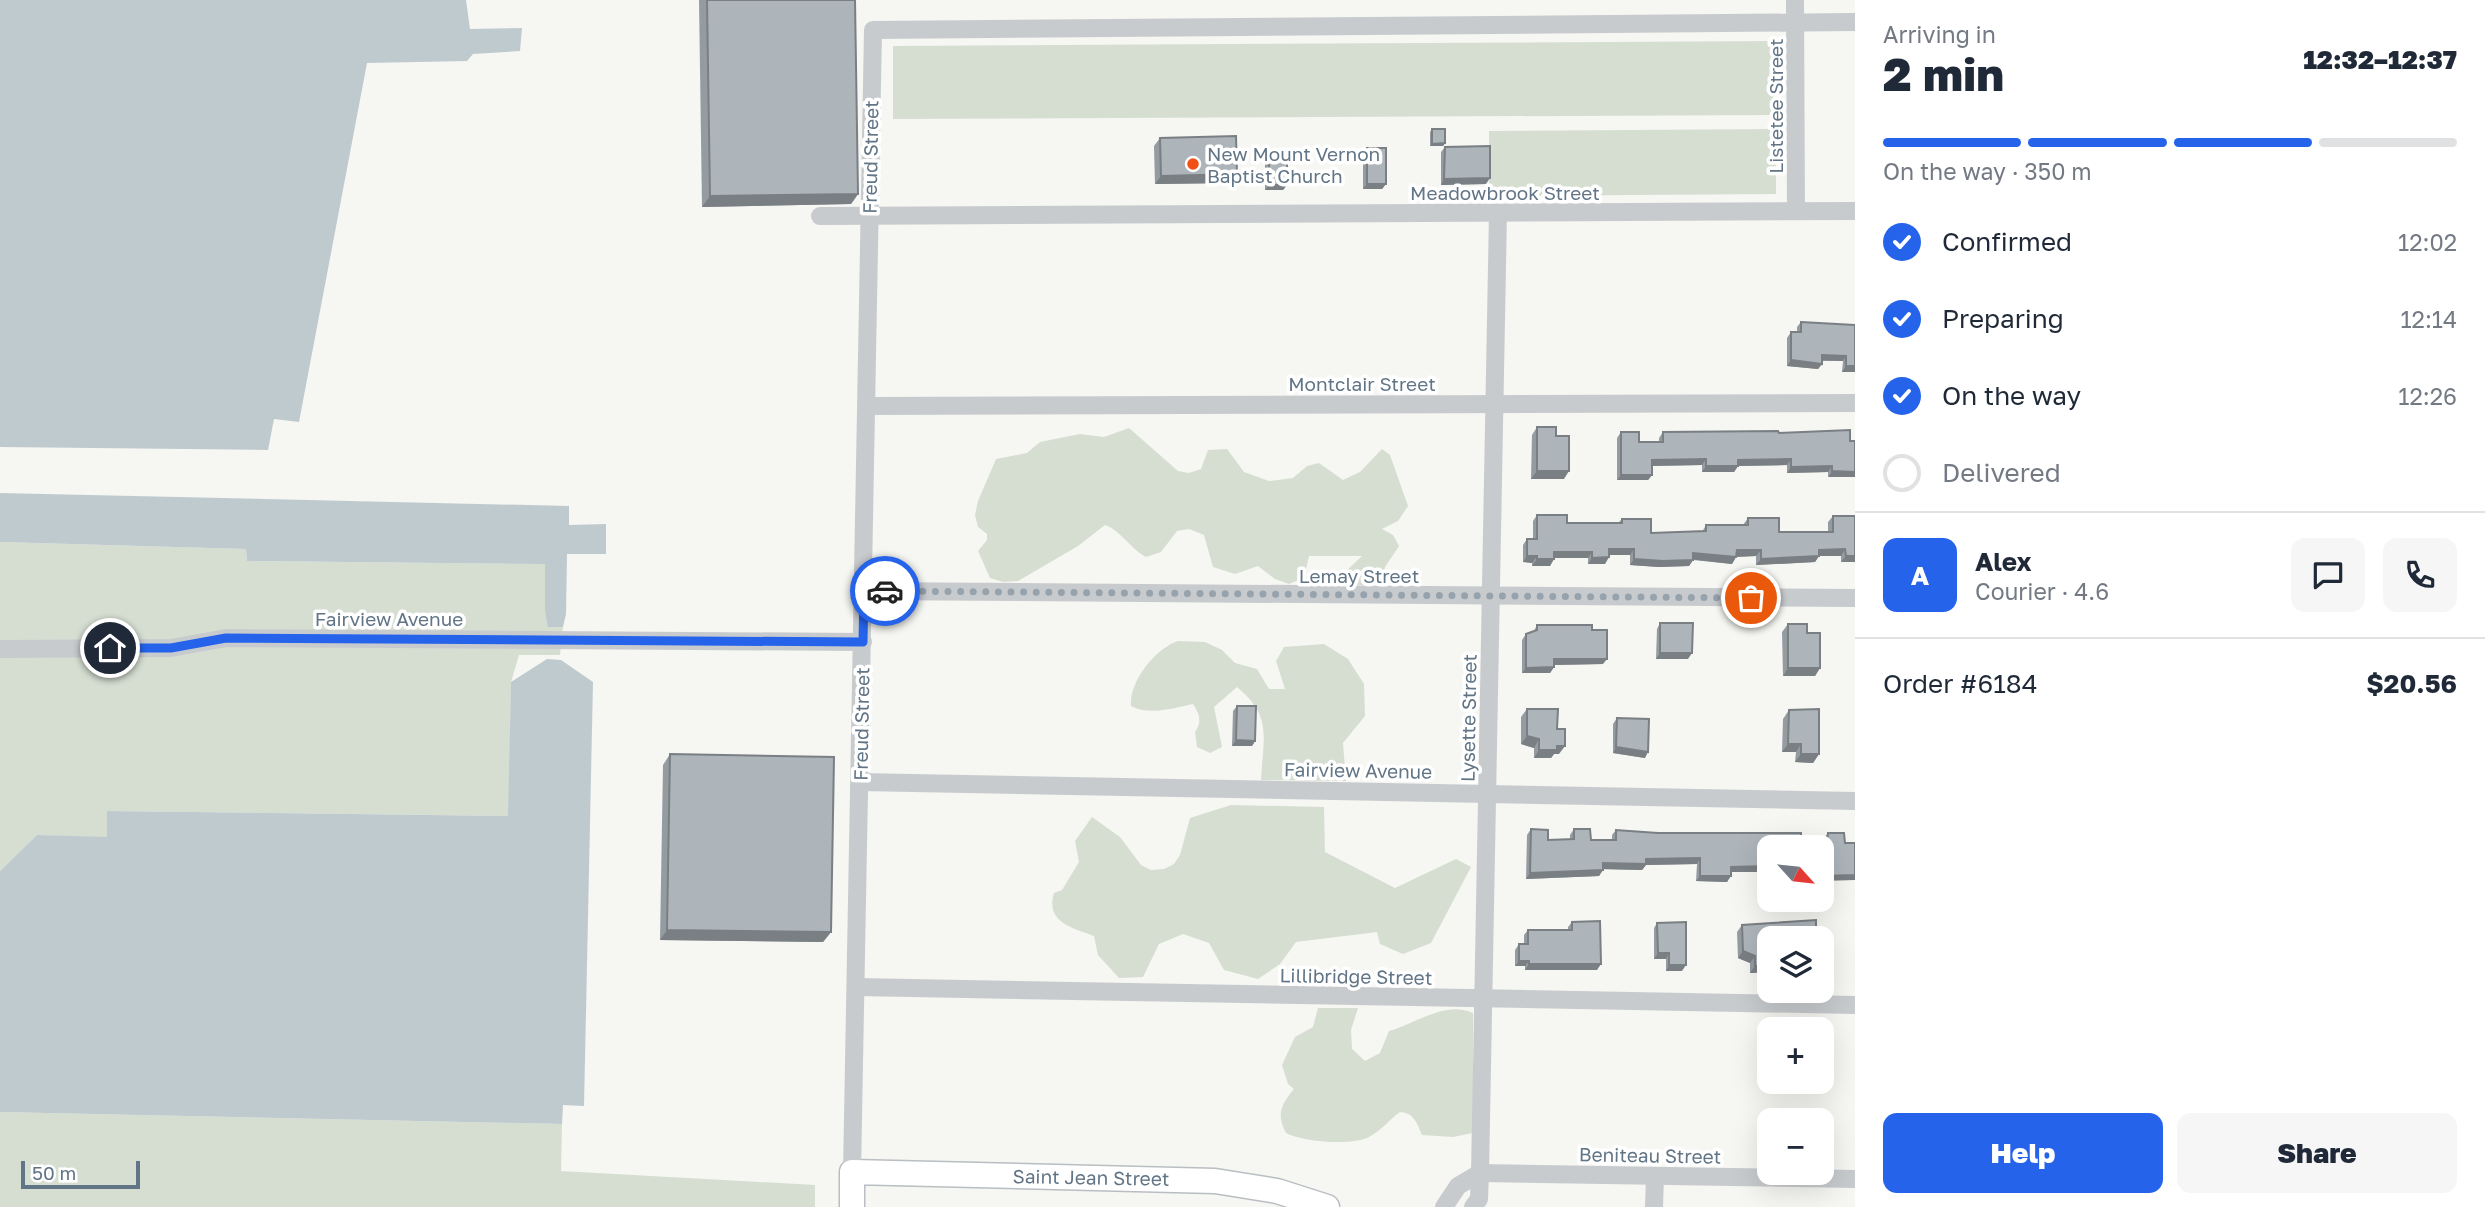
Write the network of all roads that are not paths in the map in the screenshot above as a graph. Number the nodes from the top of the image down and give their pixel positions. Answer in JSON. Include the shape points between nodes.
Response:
{"nodes":[{"id":1,"x":1795,"y":0,"type":"edge"},
{"id":2,"x":1855,"y":22,"type":"edge"},
{"id":3,"x":1796,"y":23,"type":"junction"},
{"id":4,"x":1796,"y":211,"type":"junction"},
{"id":5,"x":1855,"y":211,"type":"edge"},
{"id":6,"x":1498,"y":213,"type":"junction"},
{"id":7,"x":820,"y":216,"type":"dead end"},
{"id":8,"x":869,"y":216,"type":"junction"},
{"id":9,"x":1855,"y":403,"type":"edge"},
{"id":10,"x":1495,"y":405,"type":"junction"},
{"id":11,"x":868,"y":406,"type":"junction"},
{"id":12,"x":864,"y":591,"type":"junction"},
{"id":13,"x":1491,"y":597,"type":"junction"},
{"id":14,"x":1855,"y":598,"type":"edge"},
{"id":15,"x":863,"y":642,"type":"junction"},
{"id":16,"x":0,"y":649,"type":"edge"},
{"id":17,"x":860,"y":782,"type":"junction"},
{"id":18,"x":1487,"y":794,"type":"junction"},
{"id":19,"x":1855,"y":801,"type":"edge"},
{"id":20,"x":856,"y":987,"type":"junction"},
{"id":21,"x":1485,"y":1000,"type":"junction"},
{"id":22,"x":1855,"y":1005,"type":"edge"},
{"id":23,"x":852,"y":1172,"type":"junction"},
{"id":24,"x":1480,"y":1173,"type":"junction"},
{"id":25,"x":1655,"y":1177,"type":"junction"},
{"id":26,"x":1855,"y":1179,"type":"edge"},
{"id":27,"x":852,"y":1207,"type":"edge"},
{"id":28,"x":1327,"y":1207,"type":"edge"},
{"id":29,"x":1444,"y":1207,"type":"edge"},
{"id":30,"x":1473,"y":1207,"type":"edge"},
{"id":31,"x":1654,"y":1207,"type":"edge"}],
"edges":[{"from":1,"to":3,"type":"street","name":"Listetee Street"},
{"from":2,"to":3,"type":"street"},
{"from":3,"to":4,"type":"street","name":"Listetee Street"},
{"from":3,"to":8,"type":"street","name":"Freud Street","via":[[873,30]]},
{"from":4,"to":5,"type":"street","name":"Meadowbrook Street"},
{"from":4,"to":6,"type":"street","name":"Meadowbrook Street"},
{"from":6,"to":8,"type":"street","name":"Meadowbrook Street"},
{"from":6,"to":10,"type":"street","name":"Lysette Street"},
{"from":7,"to":8,"type":"street","name":"Meadowbrook Street"},
{"from":8,"to":11,"type":"street","name":"Freud Street"},
{"from":9,"to":10,"type":"street","name":"Montclair Street"},
{"from":10,"to":11,"type":"street","name":"Montclair Street"},
{"from":10,"to":13,"type":"street","name":"Lysette Street"},
{"from":11,"to":12,"type":"street","name":"Freud Street"},
{"from":12,"to":13,"type":"street","name":"Lemay Street"},
{"from":12,"to":15,"type":"street","name":"Freud Street"},
{"from":13,"to":14,"type":"street","name":"Lemay Street"},
{"from":13,"to":18,"type":"street","name":"Lysette Street"},
{"from":15,"to":16,"type":"street","name":"Fairview Avenue","via":[[226,638],[171,648]]},
{"from":15,"to":17,"type":"street","name":"Freud Street"},
{"from":17,"to":18,"type":"street","name":"Fairview Avenue"},
{"from":17,"to":20,"type":"street","name":"Freud Street"},
{"from":18,"to":19,"type":"street","name":"Fairview Avenue"},
{"from":18,"to":21,"type":"street","name":"Lysette Street"},
{"from":20,"to":21,"type":"street","name":"Lillibridge Street"},
{"from":20,"to":23,"type":"street","name":"Freud Street"},
{"from":21,"to":22,"type":"street","name":"Lillibridge Street"},
{"from":21,"to":24,"type":"street","name":"Lysette Street"},
{"from":23,"to":27,"type":"street","name":"Freud Street"},
{"from":23,"to":28,"type":"street","name":"Saint Jean Street","via":[[1187,1179],[1277,1191]]},
{"from":24,"to":25,"type":"street","name":"Beniteau Street"},
{"from":24,"to":29,"type":"street","via":[[1458,1186]]},
{"from":24,"to":30,"type":"street","via":[[1479,1199]]},
{"from":25,"to":26,"type":"street","name":"Beniteau Street"},
{"from":25,"to":31,"type":"street"}]}
